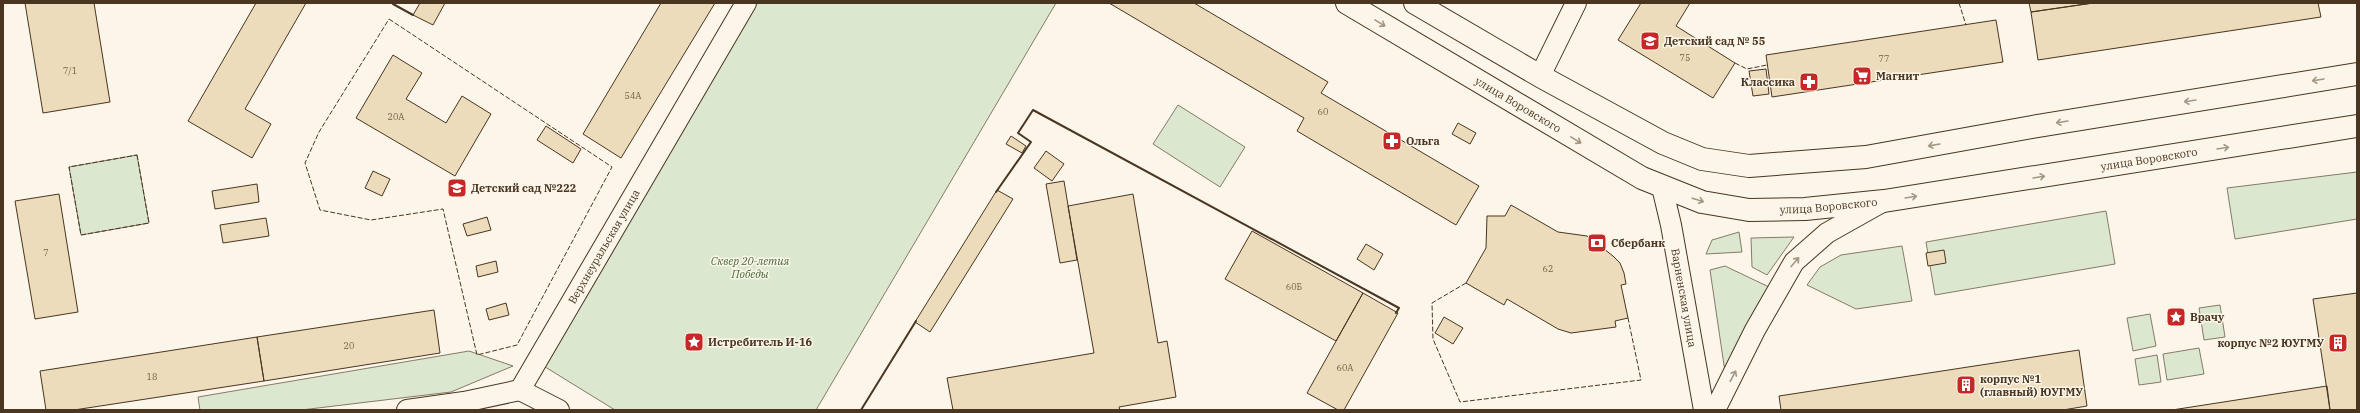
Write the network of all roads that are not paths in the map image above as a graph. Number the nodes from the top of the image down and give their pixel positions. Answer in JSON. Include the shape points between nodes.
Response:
{"nodes":[{"id":1,"x":746,"y":3,"type":"edge"},
{"id":2,"x":1347,"y":3,"type":"edge"},
{"id":3,"x":1415,"y":3,"type":"edge"},
{"id":4,"x":1576,"y":3,"type":"edge"},
{"id":5,"x":2357,"y":74,"type":"edge"},
{"id":6,"x":1540,"y":76,"type":"junction"},
{"id":7,"x":2357,"y":126,"type":"edge"},
{"id":8,"x":1662,"y":187,"type":"junction"},
{"id":9,"x":1884,"y":201,"type":"junction"},
{"id":10,"x":520,"y":390,"type":"junction"},
{"id":11,"x":407,"y":410,"type":"edge"},
{"id":12,"x":559,"y":410,"type":"edge"},
{"id":13,"x":1704,"y":410,"type":"edge"},
{"id":14,"x":1715,"y":410,"type":"edge"}],
"edges":[{"from":1,"to":10,"type":"street","name":"Верхнеуральская улица"},
{"from":2,"to":8,"type":"main road","name":"улица Воровского","one_way":true,"via":[[1631,172]]},
{"from":3,"to":6,"type":"main road"},
{"from":4,"to":6,"type":"street"},
{"from":5,"to":6,"type":"main road","one_way":true,"via":[[2040,125],[1866,157],[1749,166],[1702,159],[1663,143]]},
{"from":9,"to":7,"type":"main road","name":"улица Воровского","one_way":true},
{"from":8,"to":9,"type":"main road","name":"улица Воровского","one_way":true,"via":[[1702,202],[1749,210],[1804,209]]},
{"from":8,"to":13,"type":"street","name":"Варненская улица"},
{"from":14,"to":9,"type":"street","one_way":true,"via":[[1755,330],[1794,262],[1827,233]]},
{"from":10,"to":11,"type":"street","via":[[464,402]]},
{"from":10,"to":12,"type":"street"}]}
